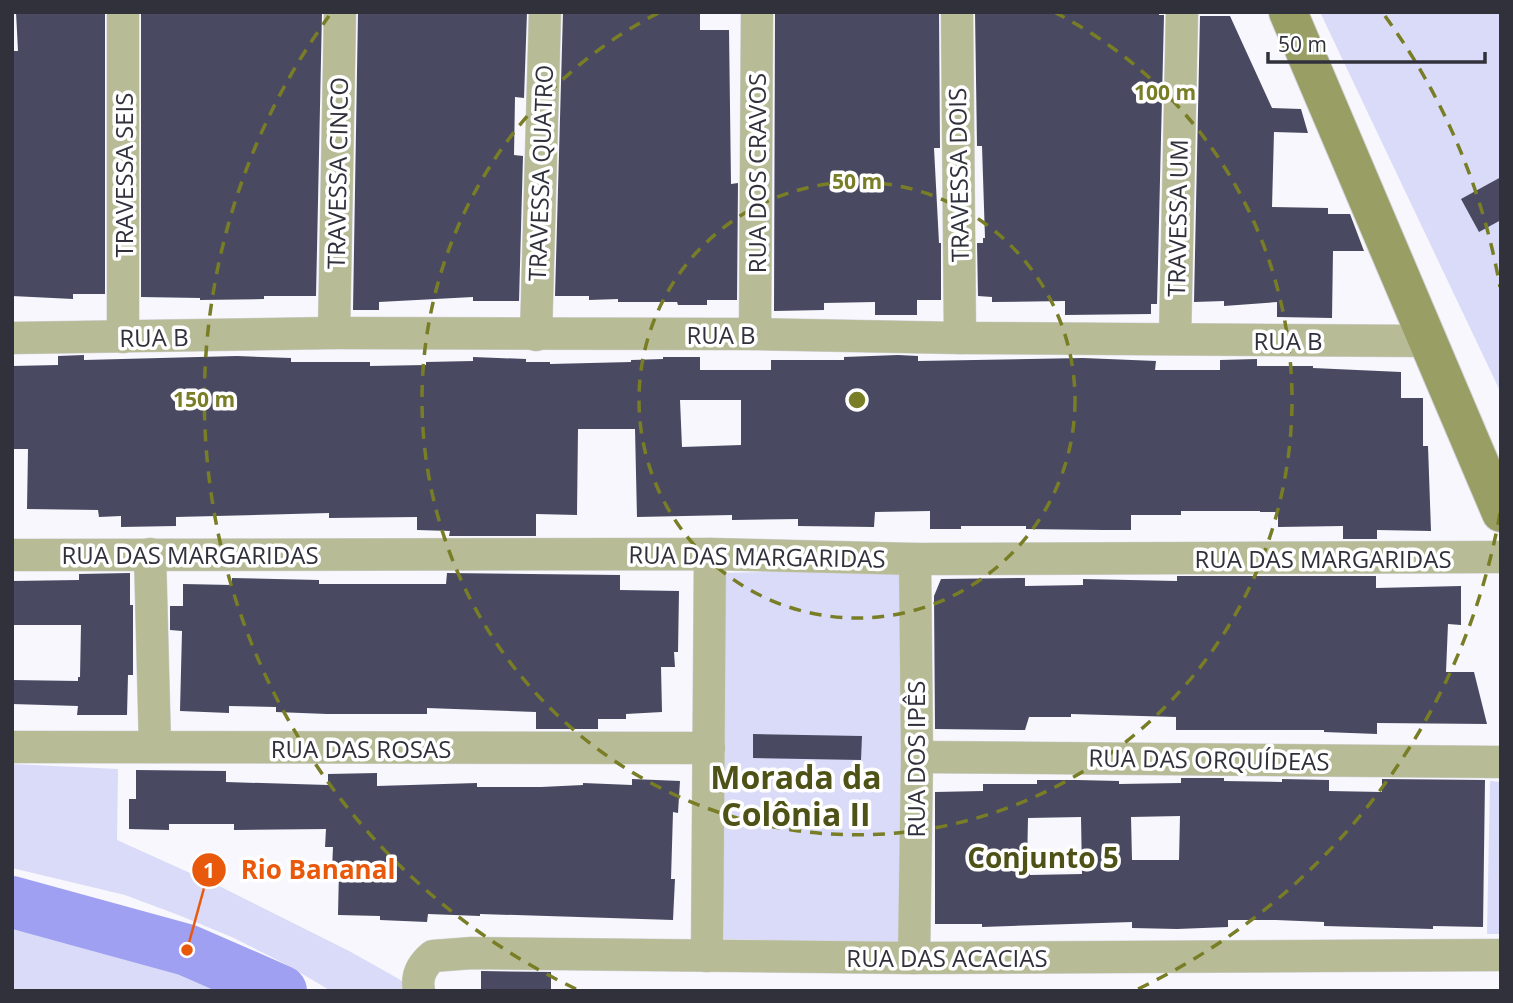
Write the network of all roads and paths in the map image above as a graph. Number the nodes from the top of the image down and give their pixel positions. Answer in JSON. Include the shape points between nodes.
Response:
{"nodes":[{"id":1,"x":123,"y":12,"type":"edge"},
{"id":2,"x":340,"y":12,"type":"edge"},
{"id":3,"x":545,"y":12,"type":"edge"},
{"id":4,"x":757,"y":12,"type":"edge"},
{"id":5,"x":957,"y":12,"type":"edge"},
{"id":6,"x":1182,"y":12,"type":"edge"},
{"id":7,"x":1288,"y":12,"type":"edge"},
{"id":8,"x":334,"y":333,"type":"junction"},
{"id":9,"x":755,"y":334,"type":"junction"},
{"id":10,"x":536,"y":335,"type":"junction"},
{"id":11,"x":123,"y":337,"type":"junction"},
{"id":12,"x":12,"y":338,"type":"edge"},
{"id":13,"x":960,"y":338,"type":"junction"},
{"id":14,"x":1175,"y":339,"type":"junction"},
{"id":15,"x":1429,"y":341,"type":"junction"},
{"id":16,"x":1501,"y":513,"type":"edge"},
{"id":17,"x":150,"y":554,"type":"junction"},
{"id":18,"x":710,"y":554,"type":"junction"},
{"id":19,"x":12,"y":555,"type":"edge"},
{"id":20,"x":1501,"y":557,"type":"edge"},
{"id":21,"x":915,"y":559,"type":"junction"},
{"id":22,"x":12,"y":747,"type":"edge"},
{"id":23,"x":155,"y":747,"type":"junction"},
{"id":24,"x":709,"y":748,"type":"junction"},
{"id":25,"x":917,"y":757,"type":"junction"},
{"id":26,"x":1501,"y":762,"type":"edge"},
{"id":27,"x":1501,"y":955,"type":"edge"},
{"id":28,"x":707,"y":956,"type":"junction"},
{"id":29,"x":914,"y":958,"type":"junction"},
{"id":30,"x":419,"y":991,"type":"edge"}],
"edges":[{"from":1,"to":11,"type":"street","name":"TRAVESSA SEIS"},
{"from":2,"to":8,"type":"street","name":"TRAVESSA CINCO"},
{"from":3,"to":10,"type":"street","name":"TRAVESSA QUATRO"},
{"from":4,"to":9,"type":"street","name":"RUA DOS CRAVOS"},
{"from":5,"to":13,"type":"street","name":"TRAVESSA DOIS"},
{"from":6,"to":14,"type":"street","name":"TRAVESSA UM"},
{"from":7,"to":15,"type":"main road"},
{"from":8,"to":10,"type":"street","name":"RUA B"},
{"from":8,"to":11,"type":"street","name":"RUA B"},
{"from":9,"to":10,"type":"street","name":"RUA B"},
{"from":9,"to":13,"type":"street","name":"RUA B"},
{"from":11,"to":12,"type":"street","name":"RUA B"},
{"from":13,"to":14,"type":"street","name":"RUA B"},
{"from":14,"to":15,"type":"street","name":"RUA B"},
{"from":15,"to":16,"type":"main road"},
{"from":17,"to":18,"type":"street","name":"RUA DAS MARGARIDAS"},
{"from":17,"to":19,"type":"street","name":"RUA DAS MARGARIDAS"},
{"from":17,"to":23,"type":"street"},
{"from":18,"to":21,"type":"street","name":"RUA DAS MARGARIDAS"},
{"from":18,"to":24,"type":"street"},
{"from":20,"to":21,"type":"street","name":"RUA DAS MARGARIDAS"},
{"from":21,"to":25,"type":"street","name":"RUA DOS IPÊS"},
{"from":22,"to":23,"type":"street","name":"RUA DAS ROSAS"},
{"from":23,"to":24,"type":"street","name":"RUA DAS ROSAS"},
{"from":24,"to":28,"type":"street"},
{"from":25,"to":26,"type":"street","name":"RUA DAS ORQUÍDEAS"},
{"from":25,"to":29,"type":"street","name":"RUA DOS IPÊS"},
{"from":27,"to":29,"type":"street","name":"RUA DAS ACACIAS"},
{"from":28,"to":29,"type":"street","name":"RUA DAS ACACIAS"},
{"from":28,"to":30,"type":"street","name":"RUA DAS ACACIAS","via":[[439,954],[421,970]]}]}
